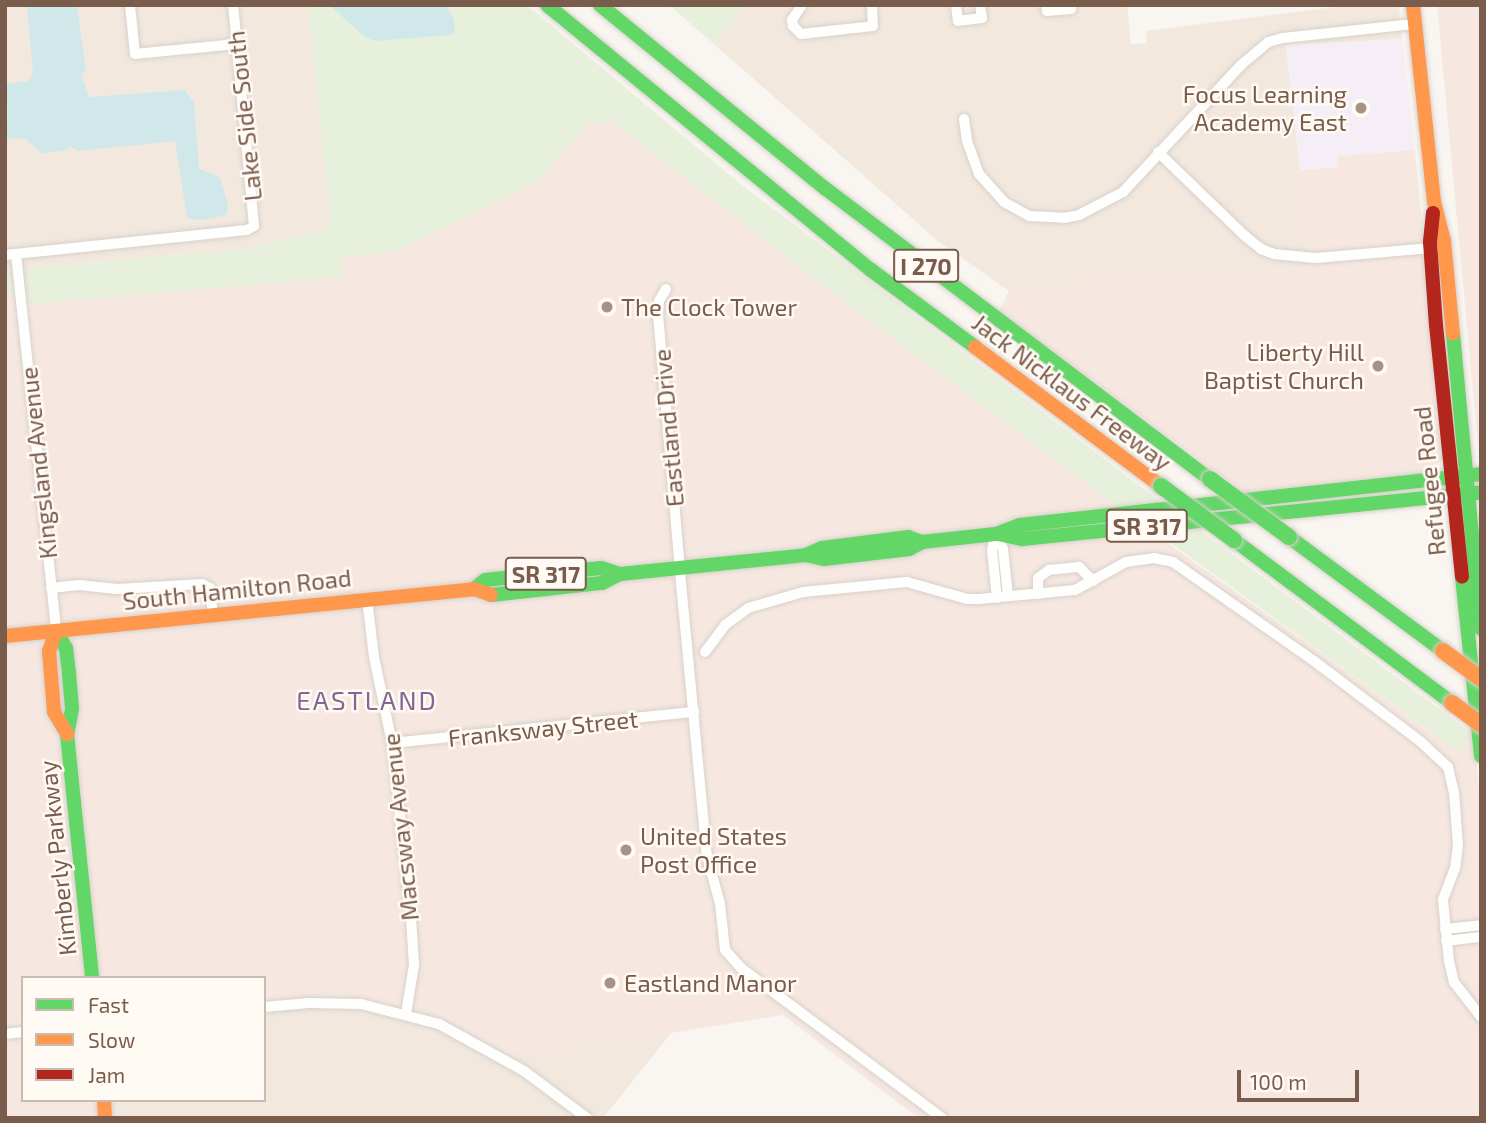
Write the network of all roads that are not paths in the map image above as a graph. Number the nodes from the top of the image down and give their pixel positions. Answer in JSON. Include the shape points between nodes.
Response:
{"nodes":[{"id":1,"x":130,"y":5,"type":"edge"},
{"id":2,"x":233,"y":5,"type":"edge"},
{"id":3,"x":547,"y":5,"type":"edge"},
{"id":4,"x":600,"y":5,"type":"edge"},
{"id":5,"x":802,"y":5,"type":"edge"},
{"id":6,"x":872,"y":5,"type":"edge"},
{"id":7,"x":956,"y":5,"type":"edge"},
{"id":8,"x":980,"y":5,"type":"edge"},
{"id":9,"x":1046,"y":5,"type":"edge"},
{"id":10,"x":1070,"y":5,"type":"edge"},
{"id":11,"x":1413,"y":5,"type":"edge"},
{"id":12,"x":1415,"y":24,"type":"junction"},
{"id":13,"x":237,"y":44,"type":"junction"},
{"id":14,"x":964,"y":119,"type":"dead end"},
{"id":15,"x":1158,"y":152,"type":"junction"},
{"id":16,"x":1438,"y":248,"type":"junction"},
{"id":17,"x":11,"y":255,"type":"edge"},
{"id":18,"x":666,"y":289,"type":"dead end"},
{"id":19,"x":1466,"y":475,"type":"edge"},
{"id":20,"x":1467,"y":493,"type":"edge"},
{"id":21,"x":996,"y":534,"type":"junction"},
{"id":22,"x":680,"y":569,"type":"junction"},
{"id":23,"x":1093,"y":581,"type":"junction"},
{"id":24,"x":51,"y":588,"type":"junction"},
{"id":25,"x":1038,"y":594,"type":"junction"},
{"id":26,"x":1008,"y":596,"type":"junction"},
{"id":27,"x":997,"y":597,"type":"junction"},
{"id":28,"x":367,"y":598,"type":"junction"},
{"id":29,"x":214,"y":615,"type":"junction"},
{"id":30,"x":1481,"y":629,"type":"edge"},
{"id":31,"x":56,"y":631,"type":"junction"},
{"id":32,"x":5,"y":636,"type":"edge"},
{"id":33,"x":705,"y":652,"type":"dead end"},
{"id":34,"x":1481,"y":679,"type":"edge"},
{"id":35,"x":694,"y":712,"type":"junction"},
{"id":36,"x":1481,"y":725,"type":"edge"},
{"id":37,"x":392,"y":743,"type":"junction"},
{"id":38,"x":1481,"y":755,"type":"edge"},
{"id":39,"x":1481,"y":925,"type":"edge"},
{"id":40,"x":1445,"y":929,"type":"junction"},
{"id":41,"x":1481,"y":937,"type":"edge"},
{"id":42,"x":1447,"y":941,"type":"junction"},
{"id":43,"x":92,"y":976,"type":"edge"},
{"id":44,"x":266,"y":1007,"type":"edge"},
{"id":45,"x":406,"y":1014,"type":"junction"},
{"id":46,"x":1481,"y":1017,"type":"edge"},
{"id":47,"x":587,"y":1118,"type":"edge"},
{"id":48,"x":942,"y":1118,"type":"edge"}],
"edges":[{"from":1,"to":13,"type":"street","via":[[135,54]]},
{"from":2,"to":13,"type":"street","name":"Lake Side South"},
{"from":3,"to":36,"type":"main road","name":"Jack Nicklaus Freeway","number":"I 270","bridge":true,"via":[[871,270]]},
{"from":4,"to":34,"type":"main road","name":"Jack Nicklaus Freeway","number":"I 270","bridge":true,"via":[[878,229]]},
{"from":5,"to":6,"type":"street","via":[[792,20],[801,34],[873,26]]},
{"from":7,"to":8,"type":"street","via":[[958,21],[982,18]]},
{"from":9,"to":10,"type":"street","via":[[1047,11],[1071,9]]},
{"from":11,"to":12,"type":"main road","name":"Refugee Road"},
{"from":12,"to":15,"type":"street","via":[[1268,42]]},
{"from":12,"to":16,"type":"main road","name":"Refugee Road"},
{"from":13,"to":17,"type":"street","name":"Lake Side South","via":[[254,226]]},
{"from":14,"to":15,"type":"street","via":[[979,174],[1004,202],[1029,216],[1064,218],[1096,208],[1123,192]]},
{"from":15,"to":16,"type":"street","via":[[1261,249],[1317,258]]},
{"from":16,"to":19,"type":"main road","name":"Refugee Road"},
{"from":17,"to":24,"type":"street","name":"Kingsland Avenue"},
{"from":18,"to":22,"type":"street","name":"Eastland Drive","via":[[658,314]]},
{"from":19,"to":20,"type":"main road","name":"Refugee Road"},
{"from":19,"to":21,"type":"main road","name":"South Hamilton Road","number":"SR 317","via":[[1020,525]]},
{"from":20,"to":21,"type":"main road","name":"South Hamilton Road","number":"SR 317","via":[[1022,539]]},
{"from":20,"to":30,"type":"main road","name":"Refugee Road"},
{"from":20,"to":38,"type":"main road","name":"Refugee Road"},
{"from":21,"to":22,"type":"main road","name":"South Hamilton Road","number":"SR 317","via":[[922,542],[908,537],[822,548],[806,555]]},
{"from":21,"to":26,"type":"street","via":[[1003,548]]},
{"from":21,"to":27,"type":"street","via":[[992,550]]},
{"from":22,"to":28,"type":"main road","name":"South Hamilton Road","number":"SR 317","via":[[620,574],[588,569],[485,580],[474,589]]},
{"from":22,"to":35,"type":"street","name":"Eastland Drive"},
{"from":23,"to":25,"type":"street","via":[[1075,590]]},
{"from":23,"to":25,"type":"street","via":[[1079,567],[1049,570],[1038,578]]},
{"from":23,"to":40,"type":"street","via":[[1114,566],[1139,559],[1179,565],[1324,668],[1443,762],[1453,783],[1458,845],[1443,896]]},
{"from":24,"to":29,"type":"street","via":[[202,584],[210,588]]},
{"from":24,"to":31,"type":"street","name":"Kingsland Avenue"},
{"from":25,"to":26,"type":"street"},
{"from":26,"to":27,"type":"street"},
{"from":27,"to":33,"type":"street","via":[[970,599],[903,582],[803,592],[744,610],[720,630]]},
{"from":28,"to":29,"type":"main road","name":"South Hamilton Road","number":"SR 317"},
{"from":28,"to":37,"type":"street","name":"Macsway Avenue"},
{"from":29,"to":31,"type":"main road","name":"South Hamilton Road","number":"SR 317"},
{"from":31,"to":32,"type":"main road","name":"South Hamilton Road","number":"SR 317"},
{"from":31,"to":43,"type":"main road","name":"Kimberly Parkway","via":[[48,651],[51,687],[54,712],[67,734]]},
{"from":35,"to":37,"type":"street","name":"Franksway Street"},
{"from":35,"to":48,"type":"street","name":"Eastland Drive","via":[[709,872],[728,954]]},
{"from":37,"to":45,"type":"street","name":"Macsway Avenue","via":[[414,955]]},
{"from":39,"to":40,"type":"street"},
{"from":40,"to":42,"type":"street"},
{"from":41,"to":42,"type":"street"},
{"from":42,"to":46,"type":"street","via":[[1453,979]]},
{"from":44,"to":45,"type":"street","via":[[336,1003]]},
{"from":45,"to":47,"type":"street","via":[[471,1039]]}]}
